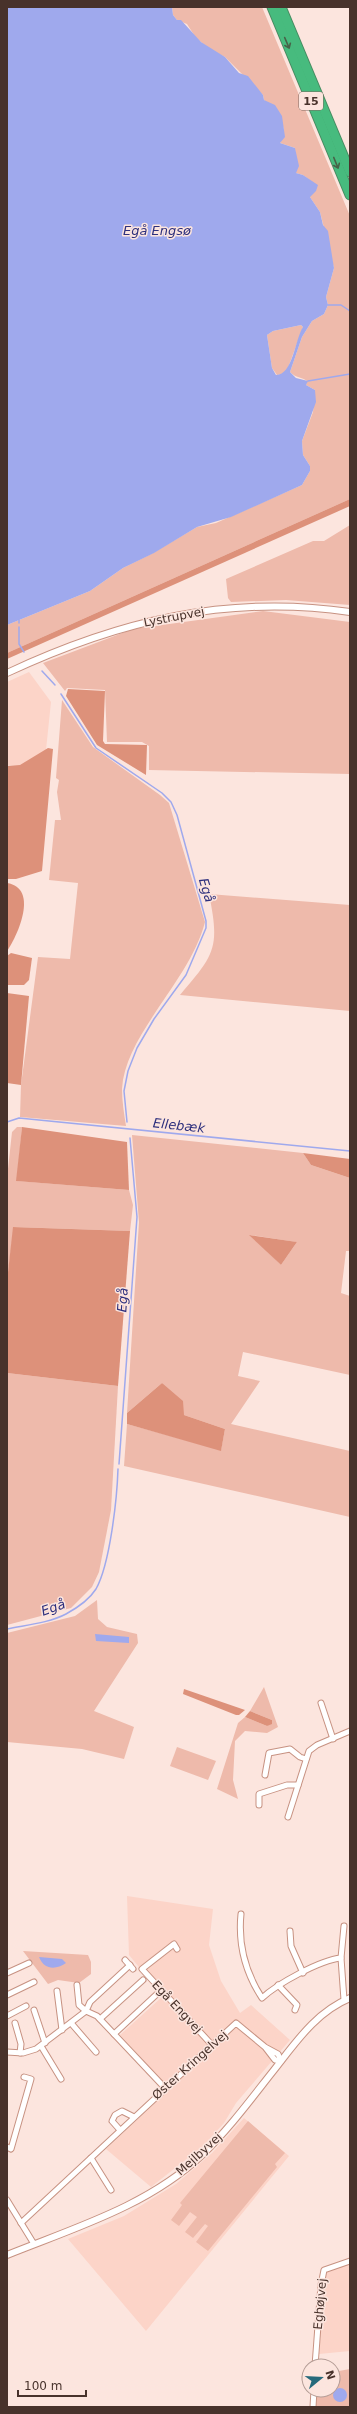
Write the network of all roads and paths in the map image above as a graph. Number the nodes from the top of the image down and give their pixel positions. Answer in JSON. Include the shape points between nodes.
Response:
{"nodes":[{"id":1,"x":272,"y":7,"type":"edge"},
{"id":2,"x":281,"y":7,"type":"edge"},
{"id":3,"x":320,"y":101,"type":"junction"},
{"id":4,"x":350,"y":167,"type":"edge"},
{"id":5,"x":350,"y":172,"type":"edge"},
{"id":6,"x":350,"y":195,"type":"edge"},
{"id":7,"x":350,"y":612,"type":"edge"},
{"id":8,"x":7,"y":673,"type":"edge"},
{"id":9,"x":321,"y":1703,"type":"dead end"},
{"id":10,"x":350,"y":1731,"type":"edge"},
{"id":11,"x":333,"y":1739,"type":"junction"},
{"id":12,"x":306,"y":1759,"type":"junction"},
{"id":13,"x":265,"y":1774,"type":"dead end"},
{"id":14,"x":298,"y":1785,"type":"junction"},
{"id":15,"x":259,"y":1806,"type":"dead end"},
{"id":16,"x":288,"y":1817,"type":"dead end"},
{"id":17,"x":241,"y":1914,"type":"dead end"},
{"id":18,"x":344,"y":1926,"type":"dead end"},
{"id":19,"x":290,"y":1931,"type":"dead end"},
{"id":20,"x":177,"y":1949,"type":"dead end"},
{"id":21,"x":25,"y":1958,"type":"dead end"},
{"id":22,"x":341,"y":1958,"type":"junction"},
{"id":23,"x":125,"y":1960,"type":"dead end"},
{"id":24,"x":7,"y":1973,"type":"edge"},
{"id":25,"x":303,"y":1973,"type":"junction"},
{"id":26,"x":143,"y":1980,"type":"dead end"},
{"id":27,"x":34,"y":1982,"type":"dead end"},
{"id":28,"x":77,"y":1985,"type":"dead end"},
{"id":29,"x":278,"y":1985,"type":"junction"},
{"id":30,"x":57,"y":1991,"type":"dead end"},
{"id":31,"x":157,"y":1994,"type":"dead end"},
{"id":32,"x":7,"y":1995,"type":"edge"},
{"id":33,"x":347,"y":1999,"type":"edge"},
{"id":34,"x":26,"y":2006,"type":"dead end"},
{"id":35,"x":34,"y":2010,"type":"dead end"},
{"id":36,"x":295,"y":2010,"type":"dead end"},
{"id":37,"x":86,"y":2011,"type":"junction"},
{"id":38,"x":7,"y":2016,"type":"edge"},
{"id":39,"x":100,"y":2019,"type":"junction"},
{"id":40,"x":15,"y":2023,"type":"dead end"},
{"id":41,"x":71,"y":2023,"type":"junction"},
{"id":42,"x":62,"y":2030,"type":"junction"},
{"id":43,"x":114,"y":2034,"type":"junction"},
{"id":44,"x":43,"y":2045,"type":"junction"},
{"id":45,"x":212,"y":2045,"type":"junction"},
{"id":46,"x":7,"y":2052,"type":"edge"},
{"id":47,"x":96,"y":2052,"type":"dead end"},
{"id":48,"x":20,"y":2053,"type":"junction"},
{"id":49,"x":281,"y":2061,"type":"junction"},
{"id":50,"x":24,"y":2077,"type":"dead end"},
{"id":51,"x":61,"y":2079,"type":"dead end"},
{"id":52,"x":165,"y":2088,"type":"junction"},
{"id":53,"x":134,"y":2117,"type":"junction"},
{"id":54,"x":120,"y":2130,"type":"junction"},
{"id":55,"x":7,"y":2148,"type":"edge"},
{"id":56,"x":91,"y":2158,"type":"junction"},
{"id":57,"x":112,"y":2190,"type":"dead end"},
{"id":58,"x":7,"y":2200,"type":"edge"},
{"id":59,"x":21,"y":2223,"type":"junction"},
{"id":60,"x":34,"y":2244,"type":"junction"},
{"id":61,"x":7,"y":2255,"type":"edge"},
{"id":62,"x":350,"y":2261,"type":"edge"},
{"id":63,"x":316,"y":2358,"type":"edge"}],
"edges":[{"from":1,"to":6,"type":"highway","number":"15","one_way":true},
{"from":2,"to":3,"type":"highway","number":"15"},
{"from":3,"to":4,"type":"highway"},
{"from":3,"to":5,"type":"highway","number":"15"},
{"from":7,"to":8,"type":"street","name":"Lystrupvej","via":[[264,606],[225,608],[171,616],[99,635]]},
{"from":9,"to":11,"type":"street"},
{"from":10,"to":11,"type":"street"},
{"from":11,"to":12,"type":"street","via":[[313,1748]]},
{"from":12,"to":13,"type":"street","via":[[290,1749],[269,1753]]},
{"from":12,"to":14,"type":"street"},
{"from":14,"to":15,"type":"street","via":[[287,1785],[260,1794]]},
{"from":14,"to":16,"type":"street"},
{"from":17,"to":29,"type":"street","via":[[240,1935],[244,1962],[262,1998]]},
{"from":18,"to":22,"type":"street"},
{"from":19,"to":25,"type":"street","via":[[291,1946]]},
{"from":20,"to":45,"type":"street","name":"Egå Engvej","via":[[174,1944],[142,1969]]},
{"from":21,"to":24,"type":"street","via":[[30,1964]]},
{"from":22,"to":25,"type":"street"},
{"from":22,"to":33,"type":"street"},
{"from":23,"to":37,"type":"street","via":[[132,1967],[90,2002]]},
{"from":25,"to":29,"type":"street"},
{"from":26,"to":39,"type":"street","name":"Egå Engvej"},
{"from":27,"to":32,"type":"street"},
{"from":28,"to":37,"type":"street","via":[[79,2005]]},
{"from":29,"to":36,"type":"street","via":[[297,2005]]},
{"from":30,"to":42,"type":"street"},
{"from":31,"to":43,"type":"street","name":"Egå Engvej"},
{"from":33,"to":49,"type":"street","name":"Mejlbyvej","via":[[322,2014]]},
{"from":34,"to":38,"type":"street"},
{"from":35,"to":44,"type":"street"},
{"from":37,"to":39,"type":"street"},
{"from":37,"to":41,"type":"street"},
{"from":39,"to":43,"type":"street"},
{"from":40,"to":48,"type":"street","via":[[21,2044]]},
{"from":41,"to":42,"type":"street"},
{"from":41,"to":47,"type":"street"},
{"from":42,"to":44,"type":"street"},
{"from":43,"to":52,"type":"street"},
{"from":44,"to":48,"type":"street","via":[[30,2052]]},
{"from":44,"to":51,"type":"street"},
{"from":45,"to":49,"type":"street","name":"Øster Kringelvej","via":[[236,2023],[265,2047],[278,2054]]},
{"from":45,"to":52,"type":"street","name":"Øster Kringelvej"},
{"from":46,"to":48,"type":"street"},
{"from":49,"to":60,"type":"street","name":"Mejlbyvej","via":[[225,2131],[186,2169],[126,2206]]},
{"from":50,"to":55,"type":"street","via":[[32,2079],[11,2149]]},
{"from":52,"to":53,"type":"street","name":"Øster Kringelvej"},
{"from":53,"to":54,"type":"street","name":"Øster Kringelvej"},
{"from":53,"to":54,"type":"street","via":[[122,2111],[115,2115],[112,2121]]},
{"from":54,"to":56,"type":"street","name":"Øster Kringelvej"},
{"from":56,"to":57,"type":"street"},
{"from":56,"to":59,"type":"street","name":"Øster Kringelvej"},
{"from":58,"to":59,"type":"street"},
{"from":59,"to":60,"type":"street"},
{"from":60,"to":61,"type":"street","name":"Mejlbyvej"},
{"from":62,"to":63,"type":"street","name":"Eghøjvej","via":[[324,2270]]}]}
